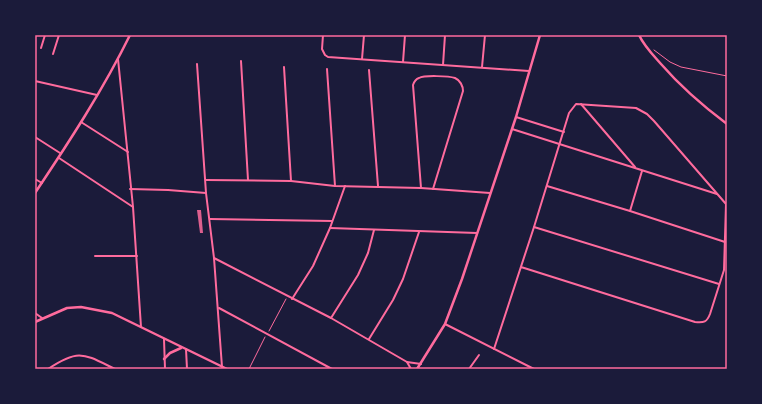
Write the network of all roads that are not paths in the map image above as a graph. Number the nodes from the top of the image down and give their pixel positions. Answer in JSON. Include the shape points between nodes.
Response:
{"nodes":[{"id":1,"x":45,"y":35,"type":"edge"},
{"id":2,"x":59,"y":35,"type":"edge"},
{"id":3,"x":130,"y":35,"type":"edge"},
{"id":4,"x":323,"y":35,"type":"edge"},
{"id":5,"x":364,"y":35,"type":"edge"},
{"id":6,"x":406,"y":35,"type":"edge"},
{"id":7,"x":445,"y":35,"type":"edge"},
{"id":8,"x":485,"y":35,"type":"edge"},
{"id":9,"x":540,"y":35,"type":"edge"},
{"id":10,"x":639,"y":35,"type":"edge"},
{"id":11,"x":41,"y":48,"type":"dead end"},
{"id":12,"x":53,"y":54,"type":"dead end"},
{"id":13,"x":118,"y":59,"type":"junction"},
{"id":14,"x":362,"y":59,"type":"junction"},
{"id":15,"x":241,"y":61,"type":"dead end"},
{"id":16,"x":403,"y":62,"type":"junction"},
{"id":17,"x":198,"y":64,"type":"dead end"},
{"id":18,"x":443,"y":65,"type":"junction"},
{"id":19,"x":284,"y":67,"type":"dead end"},
{"id":20,"x":482,"y":67,"type":"junction"},
{"id":21,"x":327,"y":69,"type":"dead end"},
{"id":22,"x":369,"y":70,"type":"dead end"},
{"id":23,"x":529,"y":71,"type":"junction"},
{"id":24,"x":35,"y":81,"type":"edge"},
{"id":25,"x":97,"y":95,"type":"junction"},
{"id":26,"x":581,"y":104,"type":"junction"},
{"id":27,"x":516,"y":117,"type":"junction"},
{"id":28,"x":81,"y":122,"type":"junction"},
{"id":29,"x":727,"y":124,"type":"edge"},
{"id":30,"x":512,"y":129,"type":"junction"},
{"id":31,"x":564,"y":132,"type":"junction"},
{"id":32,"x":35,"y":137,"type":"edge"},
{"id":33,"x":560,"y":144,"type":"junction"},
{"id":34,"x":128,"y":152,"type":"junction"},
{"id":35,"x":60,"y":153,"type":"junction"},
{"id":36,"x":58,"y":157,"type":"junction"},
{"id":37,"x":636,"y":168,"type":"junction"},
{"id":38,"x":642,"y":171,"type":"junction"},
{"id":39,"x":35,"y":179,"type":"edge"},
{"id":40,"x":206,"y":180,"type":"junction"},
{"id":41,"x":248,"y":180,"type":"junction"},
{"id":42,"x":291,"y":181,"type":"junction"},
{"id":43,"x":42,"y":183,"type":"junction"},
{"id":44,"x":335,"y":186,"type":"junction"},
{"id":45,"x":345,"y":186,"type":"junction"},
{"id":46,"x":378,"y":186,"type":"junction"},
{"id":47,"x":547,"y":186,"type":"junction"},
{"id":48,"x":421,"y":188,"type":"junction"},
{"id":49,"x":130,"y":189,"type":"junction"},
{"id":50,"x":433,"y":189,"type":"junction"},
{"id":51,"x":35,"y":193,"type":"edge"},
{"id":52,"x":206,"y":193,"type":"junction"},
{"id":53,"x":490,"y":193,"type":"junction"},
{"id":54,"x":718,"y":194,"type":"junction"},
{"id":55,"x":133,"y":207,"type":"junction"},
{"id":56,"x":630,"y":211,"type":"junction"},
{"id":57,"x":210,"y":219,"type":"junction"},
{"id":58,"x":332,"y":221,"type":"junction"},
{"id":59,"x":534,"y":227,"type":"junction"},
{"id":60,"x":330,"y":228,"type":"junction"},
{"id":61,"x":374,"y":230,"type":"junction"},
{"id":62,"x":419,"y":232,"type":"junction"},
{"id":63,"x":477,"y":233,"type":"junction"},
{"id":64,"x":725,"y":242,"type":"junction"},
{"id":65,"x":95,"y":256,"type":"dead end"},
{"id":66,"x":137,"y":256,"type":"junction"},
{"id":67,"x":214,"y":258,"type":"junction"},
{"id":68,"x":521,"y":267,"type":"junction"},
{"id":69,"x":719,"y":284,"type":"junction"},
{"id":70,"x":292,"y":299,"type":"junction"},
{"id":71,"x":219,"y":308,"type":"junction"},
{"id":72,"x":35,"y":313,"type":"edge"},
{"id":73,"x":42,"y":318,"type":"junction"},
{"id":74,"x":331,"y":318,"type":"junction"},
{"id":75,"x":35,"y":322,"type":"edge"},
{"id":76,"x":445,"y":324,"type":"junction"},
{"id":77,"x":141,"y":327,"type":"junction"},
{"id":78,"x":164,"y":339,"type":"junction"},
{"id":79,"x":368,"y":339,"type":"junction"},
{"id":80,"x":182,"y":348,"type":"junction"},
{"id":81,"x":186,"y":349,"type":"junction"},
{"id":82,"x":494,"y":349,"type":"junction"},
{"id":83,"x":479,"y":355,"type":"dead end"},
{"id":84,"x":164,"y":359,"type":"junction"},
{"id":85,"x":407,"y":362,"type":"junction"},
{"id":86,"x":421,"y":364,"type":"junction"},
{"id":87,"x":54,"y":365,"type":"junction"},
{"id":88,"x":222,"y":367,"type":"junction"},
{"id":89,"x":48,"y":369,"type":"edge"},
{"id":90,"x":56,"y":369,"type":"edge"},
{"id":91,"x":115,"y":369,"type":"edge"},
{"id":92,"x":165,"y":369,"type":"edge"},
{"id":93,"x":187,"y":369,"type":"edge"},
{"id":94,"x":227,"y":369,"type":"edge"},
{"id":95,"x":332,"y":369,"type":"edge"},
{"id":96,"x":411,"y":369,"type":"edge"},
{"id":97,"x":417,"y":369,"type":"edge"},
{"id":98,"x":469,"y":369,"type":"edge"},
{"id":99,"x":534,"y":369,"type":"edge"}],
"edges":[{"from":1,"to":11,"type":"street"},
{"from":2,"to":12,"type":"street"},
{"from":3,"to":13,"type":"street"},
{"from":4,"to":14,"type":"street","via":[[322,49],[328,57]]},
{"from":5,"to":14,"type":"street"},
{"from":6,"to":16,"type":"street"},
{"from":7,"to":18,"type":"street"},
{"from":8,"to":20,"type":"street"},
{"from":9,"to":23,"type":"street"},
{"from":10,"to":29,"type":"street","via":[[673,78]]},
{"from":13,"to":25,"type":"street"},
{"from":13,"to":34,"type":"street"},
{"from":14,"to":16,"type":"street"},
{"from":15,"to":41,"type":"street"},
{"from":16,"to":18,"type":"street"},
{"from":17,"to":40,"type":"street"},
{"from":18,"to":20,"type":"street"},
{"from":19,"to":42,"type":"street"},
{"from":20,"to":23,"type":"street"},
{"from":21,"to":44,"type":"street"},
{"from":22,"to":46,"type":"street"},
{"from":23,"to":27,"type":"street"},
{"from":24,"to":25,"type":"street"},
{"from":25,"to":28,"type":"street"},
{"from":26,"to":31,"type":"street","via":[[576,104],[569,113]]},
{"from":26,"to":37,"type":"street"},
{"from":26,"to":54,"type":"street","via":[[641,110],[654,121]]},
{"from":27,"to":30,"type":"street"},
{"from":27,"to":31,"type":"street"},
{"from":28,"to":34,"type":"street"},
{"from":28,"to":35,"type":"street"},
{"from":30,"to":33,"type":"street"},
{"from":30,"to":53,"type":"street"},
{"from":31,"to":33,"type":"street"},
{"from":32,"to":35,"type":"street"},
{"from":33,"to":37,"type":"street"},
{"from":33,"to":47,"type":"street"},
{"from":34,"to":49,"type":"street"},
{"from":35,"to":36,"type":"street"},
{"from":36,"to":43,"type":"street"},
{"from":36,"to":55,"type":"street"},
{"from":37,"to":38,"type":"street"},
{"from":38,"to":54,"type":"street"},
{"from":38,"to":56,"type":"street"},
{"from":39,"to":43,"type":"street"},
{"from":40,"to":41,"type":"street"},
{"from":40,"to":52,"type":"street"},
{"from":41,"to":42,"type":"street"},
{"from":42,"to":44,"type":"street"},
{"from":43,"to":51,"type":"street"},
{"from":44,"to":45,"type":"street"},
{"from":45,"to":46,"type":"street"},
{"from":45,"to":58,"type":"street"},
{"from":46,"to":48,"type":"street"},
{"from":47,"to":56,"type":"street"},
{"from":47,"to":59,"type":"street"},
{"from":48,"to":50,"type":"street"},
{"from":48,"to":50,"type":"street","via":[[413,85],[417,78],[423,76],[451,77],[462,84],[463,91]]},
{"from":49,"to":52,"type":"street"},
{"from":49,"to":55,"type":"street"},
{"from":50,"to":53,"type":"street"},
{"from":52,"to":57,"type":"street"},
{"from":53,"to":63,"type":"street"},
{"from":54,"to":64,"type":"street","via":[[726,204]]},
{"from":55,"to":66,"type":"street"},
{"from":56,"to":64,"type":"street"},
{"from":57,"to":58,"type":"street"},
{"from":57,"to":67,"type":"street"},
{"from":58,"to":60,"type":"street"},
{"from":59,"to":68,"type":"street"},
{"from":59,"to":69,"type":"street"},
{"from":60,"to":61,"type":"street"},
{"from":60,"to":70,"type":"street","via":[[313,266]]},
{"from":61,"to":62,"type":"street"},
{"from":61,"to":74,"type":"street","via":[[368,253],[358,275]]},
{"from":62,"to":63,"type":"street"},
{"from":62,"to":79,"type":"street","via":[[393,300]]},
{"from":63,"to":76,"type":"street"},
{"from":64,"to":69,"type":"street","via":[[724,270]]},
{"from":65,"to":66,"type":"street"},
{"from":66,"to":77,"type":"street"},
{"from":67,"to":70,"type":"street"},
{"from":67,"to":71,"type":"street"},
{"from":68,"to":69,"type":"street","via":[[695,322],[706,322]]},
{"from":68,"to":82,"type":"street"},
{"from":70,"to":74,"type":"street"},
{"from":71,"to":88,"type":"street"},
{"from":71,"to":95,"type":"street"},
{"from":72,"to":73,"type":"street"},
{"from":73,"to":75,"type":"street"},
{"from":73,"to":77,"type":"street","via":[[67,308],[80,307],[112,313]]},
{"from":74,"to":79,"type":"street"},
{"from":76,"to":82,"type":"street"},
{"from":76,"to":86,"type":"street"},
{"from":77,"to":78,"type":"street"},
{"from":78,"to":80,"type":"street"},
{"from":78,"to":84,"type":"street"},
{"from":79,"to":85,"type":"street"},
{"from":80,"to":81,"type":"street"},
{"from":80,"to":84,"type":"street"},
{"from":81,"to":88,"type":"street"},
{"from":81,"to":93,"type":"street"},
{"from":82,"to":99,"type":"street"},
{"from":83,"to":98,"type":"street"},
{"from":84,"to":92,"type":"street"},
{"from":85,"to":86,"type":"street"},
{"from":85,"to":96,"type":"street"},
{"from":86,"to":97,"type":"street"},
{"from":87,"to":89,"type":"street"},
{"from":87,"to":90,"type":"street"},
{"from":87,"to":91,"type":"street","via":[[69,356],[81,355],[90,356]]},
{"from":88,"to":94,"type":"street"}]}
